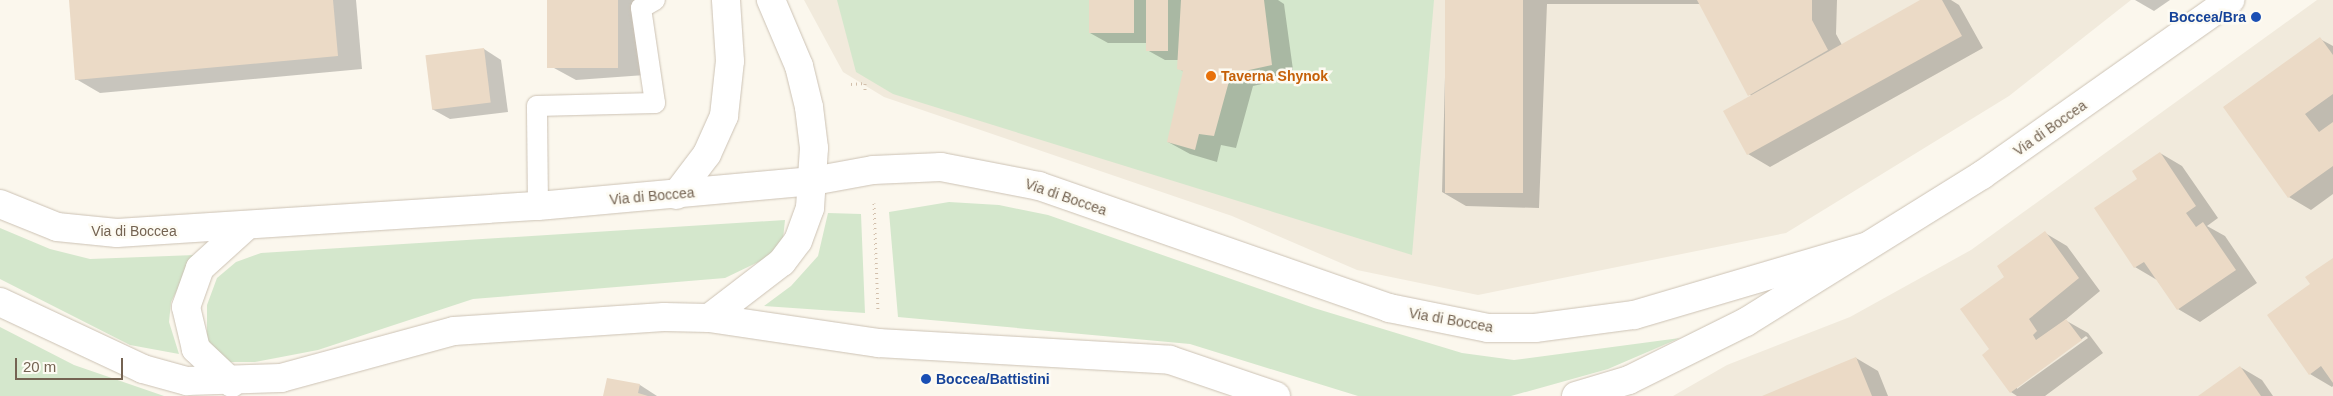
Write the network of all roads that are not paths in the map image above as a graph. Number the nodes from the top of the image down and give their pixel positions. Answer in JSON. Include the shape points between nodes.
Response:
{"nodes":[{"id":1,"x":655,"y":0,"type":"edge"},
{"id":2,"x":726,"y":0,"type":"edge"},
{"id":3,"x":771,"y":0,"type":"edge"},
{"id":4,"x":2230,"y":0,"type":"edge"},
{"id":5,"x":814,"y":182,"type":"junction"},
{"id":6,"x":676,"y":194,"type":"junction"},
{"id":7,"x":0,"y":204,"type":"edge"},
{"id":8,"x":538,"y":206,"type":"junction"},
{"id":9,"x":244,"y":228,"type":"junction"},
{"id":10,"x":1865,"y":247,"type":"junction"},
{"id":11,"x":0,"y":302,"type":"edge"},
{"id":12,"x":709,"y":318,"type":"junction"},
{"id":13,"x":232,"y":383,"type":"junction"},
{"id":14,"x":1276,"y":396,"type":"edge"},
{"id":15,"x":1576,"y":396,"type":"edge"}],
"edges":[{"from":1,"to":8,"type":"lane","via":[[641,8],[655,102],[537,106]]},
{"from":2,"to":6,"type":"main road","via":[[730,61],[724,116],[707,154]]},
{"from":3,"to":5,"type":"main road","via":[[805,88]]},
{"from":4,"to":10,"type":"main road","name":"Via di Boccea","via":[[1982,175]]},
{"from":5,"to":6,"type":"main road","name":"Via di Boccea"},
{"from":5,"to":10,"type":"main road","name":"Via di Boccea","via":[[917,167],[1002,176],[1390,308],[1488,328],[1535,328],[1634,315]]},
{"from":5,"to":12,"type":"main road","via":[[805,225],[792,251],[769,276]]},
{"from":6,"to":8,"type":"main road","name":"Via di Boccea"},
{"from":7,"to":9,"type":"main road","name":"Via di Boccea","via":[[35,220],[84,231]]},
{"from":8,"to":9,"type":"main road","name":"Via di Boccea"},
{"from":9,"to":13,"type":"main road","via":[[200,268],[186,307],[196,349]]},
{"from":10,"to":15,"type":"main road","name":"Via di Boccea","via":[[1716,339],[1629,380]]},
{"from":11,"to":13,"type":"main road","via":[[43,326],[170,378]]},
{"from":12,"to":13,"type":"main road","via":[[573,320],[454,331],[313,371]]},
{"from":12,"to":14,"type":"main road","via":[[879,342],[1170,360]]}]}
